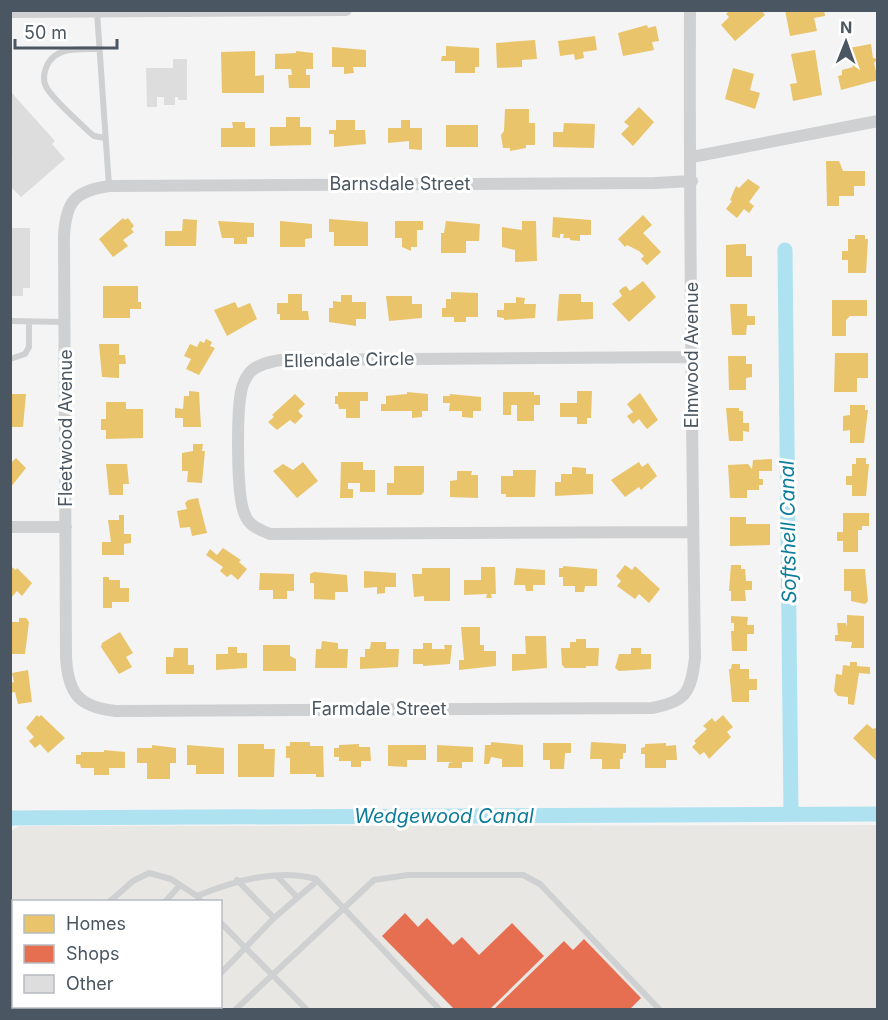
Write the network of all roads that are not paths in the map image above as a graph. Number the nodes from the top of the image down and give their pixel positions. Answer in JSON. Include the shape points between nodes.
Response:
{"nodes":[{"id":1,"x":346,"y":10,"type":"edge"},
{"id":2,"x":690,"y":10,"type":"edge"},
{"id":3,"x":97,"y":11,"type":"edge"},
{"id":4,"x":10,"y":12,"type":"edge"},
{"id":5,"x":99,"y":49,"type":"junction"},
{"id":6,"x":878,"y":121,"type":"edge"},
{"id":7,"x":105,"y":138,"type":"junction"},
{"id":8,"x":692,"y":157,"type":"junction"},
{"id":9,"x":692,"y":180,"type":"junction"},
{"id":10,"x":109,"y":186,"type":"junction"},
{"id":11,"x":10,"y":321,"type":"edge"},
{"id":12,"x":29,"y":322,"type":"junction"},
{"id":13,"x":65,"y":322,"type":"junction"},
{"id":14,"x":692,"y":357,"type":"junction"},
{"id":15,"x":10,"y":359,"type":"edge"},
{"id":16,"x":10,"y":527,"type":"edge"},
{"id":17,"x":66,"y":527,"type":"junction"},
{"id":18,"x":693,"y":532,"type":"junction"},
{"id":19,"x":75,"y":695,"type":"joint"},
{"id":20,"x":684,"y":697,"type":"joint"},
{"id":21,"x":277,"y":876,"type":"junction"},
{"id":22,"x":237,"y":880,"type":"junction"},
{"id":23,"x":317,"y":881,"type":"junction"},
{"id":24,"x":180,"y":885,"type":"junction"},
{"id":25,"x":297,"y":897,"type":"junction"},
{"id":26,"x":199,"y":899,"type":"edge"},
{"id":27,"x":111,"y":900,"type":"edge"},
{"id":28,"x":167,"y":900,"type":"edge"},
{"id":29,"x":343,"y":909,"type":"junction"},
{"id":30,"x":274,"y":918,"type":"junction"},
{"id":31,"x":222,"y":924,"type":"edge"},
{"id":32,"x":246,"y":947,"type":"junction"},
{"id":33,"x":222,"y":972,"type":"edge"},
{"id":34,"x":274,"y":974,"type":"junction"},
{"id":35,"x":236,"y":1010,"type":"edge"},
{"id":36,"x":307,"y":1010,"type":"edge"},
{"id":37,"x":440,"y":1010,"type":"edge"},
{"id":38,"x":660,"y":1010,"type":"edge"}],
"edges":[{"from":1,"to":3,"type":"street"},
{"from":2,"to":8,"type":"street","name":"Elmwood Avenue"},
{"from":3,"to":4,"type":"street"},
{"from":3,"to":5,"type":"lane"},
{"from":5,"to":7,"type":"lane"},
{"from":5,"to":7,"type":"lane","via":[[55,54],[43,76],[47,89],[88,131]]},
{"from":6,"to":8,"type":"street"},
{"from":7,"to":10,"type":"lane"},
{"from":8,"to":9,"type":"street","name":"Elmwood Avenue"},
{"from":9,"to":10,"type":"street","name":"Barnsdale Street"},
{"from":9,"to":14,"type":"street","name":"Elmwood Avenue"},
{"from":10,"to":13,"type":"street","name":"Fleetwood Avenue","via":[[86,189],[72,201],[65,220]]},
{"from":11,"to":12,"type":"lane"},
{"from":12,"to":13,"type":"lane"},
{"from":12,"to":15,"type":"lane","via":[[29,347],[25,354]]},
{"from":13,"to":17,"type":"street","name":"Fleetwood Avenue"},
{"from":14,"to":18,"type":"street","name":"Elmwood Avenue"},
{"from":14,"to":18,"type":"street","name":"Ellendale Circle","via":[[280,360],[249,372],[241,390],[239,434],[245,516],[254,527],[270,534]]},
{"from":16,"to":17,"type":"street"},
{"from":17,"to":19,"type":"street","name":"Fleetwood Avenue","via":[[66,657]]},
{"from":18,"to":20,"type":"street","name":"Elmwood Avenue","via":[[695,658],[693,679]]},
{"from":19,"to":20,"type":"street","name":"Farmdale Street","via":[[97,709],[116,711],[652,708],[672,705]]},
{"from":21,"to":22,"type":"lane"},
{"from":21,"to":23,"type":"lane","via":[[299,874]]},
{"from":21,"to":25,"type":"lane"},
{"from":22,"to":26,"type":"lane"},
{"from":22,"to":30,"type":"lane"},
{"from":23,"to":25,"type":"lane"},
{"from":23,"to":29,"type":"lane"},
{"from":24,"to":26,"type":"lane"},
{"from":24,"to":27,"type":"lane","via":[[149,873]]},
{"from":24,"to":28,"type":"lane"},
{"from":25,"to":30,"type":"lane"},
{"from":29,"to":34,"type":"lane"},
{"from":29,"to":37,"type":"lane"},
{"from":29,"to":38,"type":"lane","via":[[374,880],[408,874],[523,875],[540,884]]},
{"from":30,"to":32,"type":"lane"},
{"from":31,"to":32,"type":"lane"},
{"from":32,"to":33,"type":"lane"},
{"from":32,"to":34,"type":"lane"},
{"from":34,"to":35,"type":"lane"},
{"from":34,"to":36,"type":"lane"}]}
